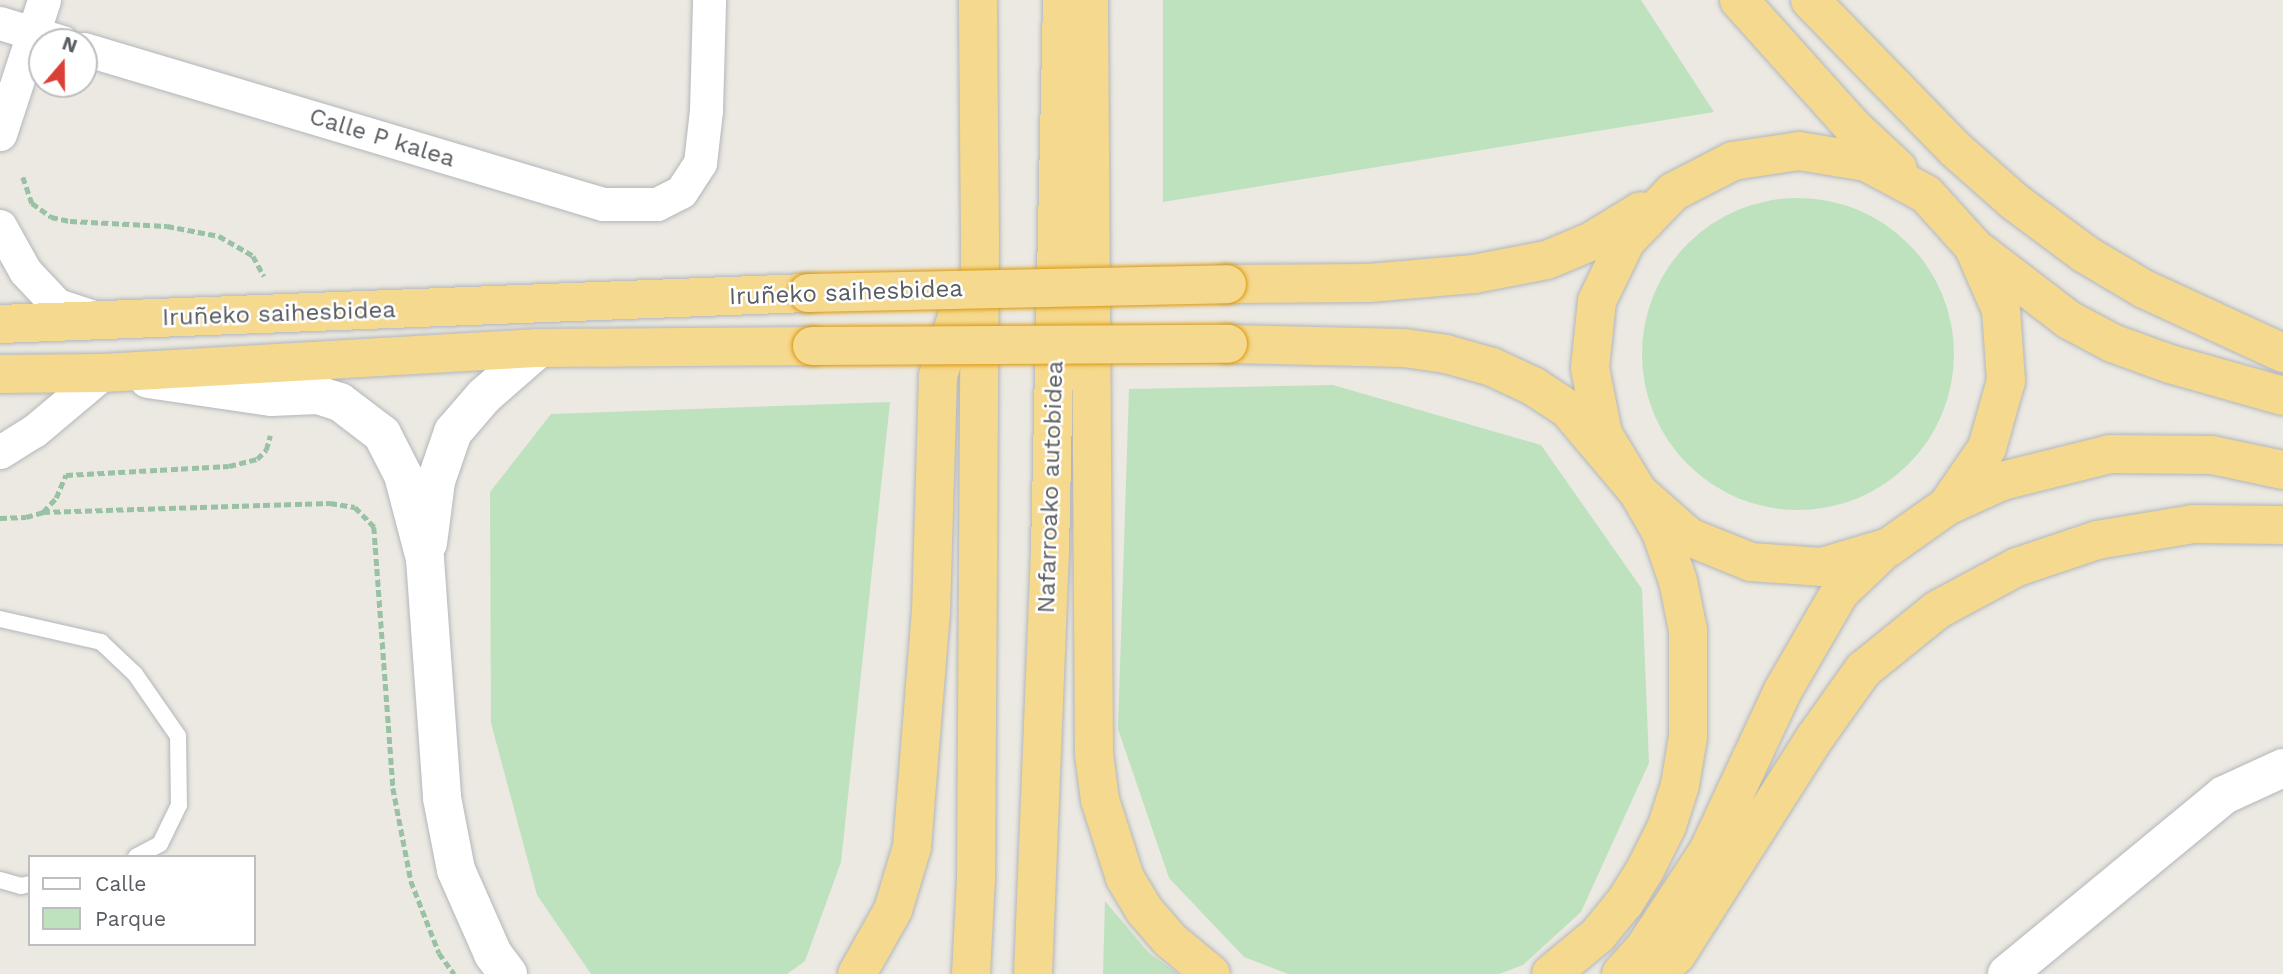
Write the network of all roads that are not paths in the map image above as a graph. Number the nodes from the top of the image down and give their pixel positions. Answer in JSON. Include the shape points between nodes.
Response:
{"nodes":[{"id":1,"x":44,"y":0,"type":"edge"},
{"id":2,"x":709,"y":0,"type":"edge"},
{"id":3,"x":978,"y":0,"type":"edge"},
{"id":4,"x":1062,"y":0,"type":"edge"},
{"id":5,"x":1089,"y":0,"type":"edge"},
{"id":6,"x":1739,"y":0,"type":"edge"},
{"id":7,"x":1810,"y":0,"type":"edge"},
{"id":8,"x":0,"y":23,"type":"edge"},
{"id":9,"x":47,"y":28,"type":"edge"},
{"id":10,"x":28,"y":32,"type":"edge"},
{"id":11,"x":98,"y":53,"type":"edge"},
{"id":12,"x":28,"y":78,"type":"edge"},
{"id":13,"x":0,"y":134,"type":"edge"},
{"id":14,"x":1673,"y":192,"type":"junction"},
{"id":15,"x":1926,"y":194,"type":"junction"},
{"id":16,"x":0,"y":226,"type":"edge"},
{"id":17,"x":980,"y":241,"type":"junction"},
{"id":18,"x":1973,"y":246,"type":"junction"},
{"id":19,"x":107,"y":321,"type":"junction"},
{"id":20,"x":0,"y":324,"type":"edge"},
{"id":21,"x":539,"y":348,"type":"junction"},
{"id":22,"x":2283,"y":353,"type":"edge"},
{"id":23,"x":103,"y":373,"type":"junction"},
{"id":24,"x":0,"y":374,"type":"edge"},
{"id":25,"x":2283,"y":396,"type":"edge"},
{"id":26,"x":0,"y":452,"type":"edge"},
{"id":27,"x":2283,"y":470,"type":"edge"},
{"id":28,"x":1637,"y":492,"type":"junction"},
{"id":29,"x":1947,"y":506,"type":"junction"},
{"id":30,"x":2283,"y":525,"type":"edge"},
{"id":31,"x":1889,"y":547,"type":"junction"},
{"id":32,"x":425,"y":559,"type":"junction"},
{"id":33,"x":0,"y":619,"type":"edge"},
{"id":34,"x":2283,"y":768,"type":"edge"},
{"id":35,"x":140,"y":855,"type":"edge"},
{"id":36,"x":0,"y":880,"type":"edge"},
{"id":37,"x":28,"y":884,"type":"edge"},
{"id":38,"x":508,"y":974,"type":"edge"},
{"id":39,"x":857,"y":974,"type":"edge"},
{"id":40,"x":971,"y":974,"type":"edge"},
{"id":41,"x":1033,"y":974,"type":"edge"},
{"id":42,"x":1211,"y":974,"type":"edge"},
{"id":43,"x":1551,"y":974,"type":"edge"},
{"id":44,"x":1621,"y":974,"type":"edge"},
{"id":45,"x":1657,"y":974,"type":"edge"},
{"id":46,"x":2007,"y":974,"type":"edge"}],
"edges":[{"from":1,"to":9,"type":"street"},
{"from":2,"to":11,"type":"street","name":"Calle P kalea","via":[[700,163],[681,192],[657,204],[603,204]]},
{"from":3,"to":17,"type":"highway"},
{"from":4,"to":41,"type":"highway","name":"Nafarroako autobidea","via":[[1050,551]]},
{"from":5,"to":42,"type":"highway","via":[[1094,754],[1100,800],[1125,878],[1170,940]]},
{"from":6,"to":15,"type":"highway","via":[[1851,125]]},
{"from":7,"to":22,"type":"highway","via":[[1955,149],[2035,217],[2144,289]]},
{"from":8,"to":10,"type":"street"},
{"from":12,"to":13,"type":"street"},
{"from":14,"to":15,"type":"highway","via":[[1733,161],[1800,151],[1866,162]]},
{"from":14,"to":19,"type":"highway","name":"Iruñeko saihesbidea","bridge":true,"via":[[1592,241],[1547,260],[1474,274],[1369,283],[808,293]]},
{"from":14,"to":28,"type":"highway","via":[[1626,240],[1597,301],[1590,368],[1603,434]]},
{"from":15,"to":18,"type":"highway"},
{"from":16,"to":19,"type":"street","via":[[25,271],[57,305]]},
{"from":17,"to":39,"type":"highway","via":[[938,376],[931,612],[912,847],[893,910]]},
{"from":17,"to":40,"type":"highway","via":[[976,879]]},
{"from":18,"to":25,"type":"highway","via":[[2069,320],[2112,342],[2170,364]]},
{"from":18,"to":29,"type":"highway","via":[[2001,310],[2006,381],[1987,448]]},
{"from":19,"to":20,"type":"highway","name":"Iruñeko saihesbidea"},
{"from":21,"to":23,"type":"highway","name":"Iruñeko saihesbidea"},
{"from":21,"to":28,"type":"highway","name":"Iruñeko saihesbidea","bridge":true,"via":[[1228,344],[1404,348],[1492,367],[1533,386],[1568,409]]},
{"from":21,"to":32,"type":"street","via":[[484,396],[453,432],[436,481]]},
{"from":23,"to":24,"type":"highway","name":"Iruñeko saihesbidea"},
{"from":23,"to":26,"type":"street","via":[[34,432]]},
{"from":23,"to":32,"type":"street","via":[[340,402],[382,434],[403,475]]},
{"from":27,"to":29,"type":"highway","via":[[2212,455],[2110,454],[2002,481]]},
{"from":28,"to":31,"type":"highway","via":[[1689,537],[1751,562],[1822,566]]},
{"from":28,"to":43,"type":"highway","via":[[1661,533],[1678,581],[1688,630],[1688,737],[1680,785],[1667,826],[1624,903],[1598,934]]},
{"from":29,"to":31,"type":"highway"},
{"from":30,"to":45,"type":"highway","via":[[2194,524],[2097,540],[2017,567],[1937,610],[1863,670],[1814,738],[1677,954]]},
{"from":31,"to":44,"type":"highway","via":[[1840,592],[1782,692],[1708,851],[1645,947]]},
{"from":32,"to":38,"type":"street","via":[[442,798],[456,870],[493,954]]},
{"from":33,"to":35,"type":"lane","via":[[101,642],[135,674],[178,736],[179,804],[160,844]]},
{"from":34,"to":46,"type":"street","via":[[2224,795]]},
{"from":36,"to":37,"type":"lane"}]}
